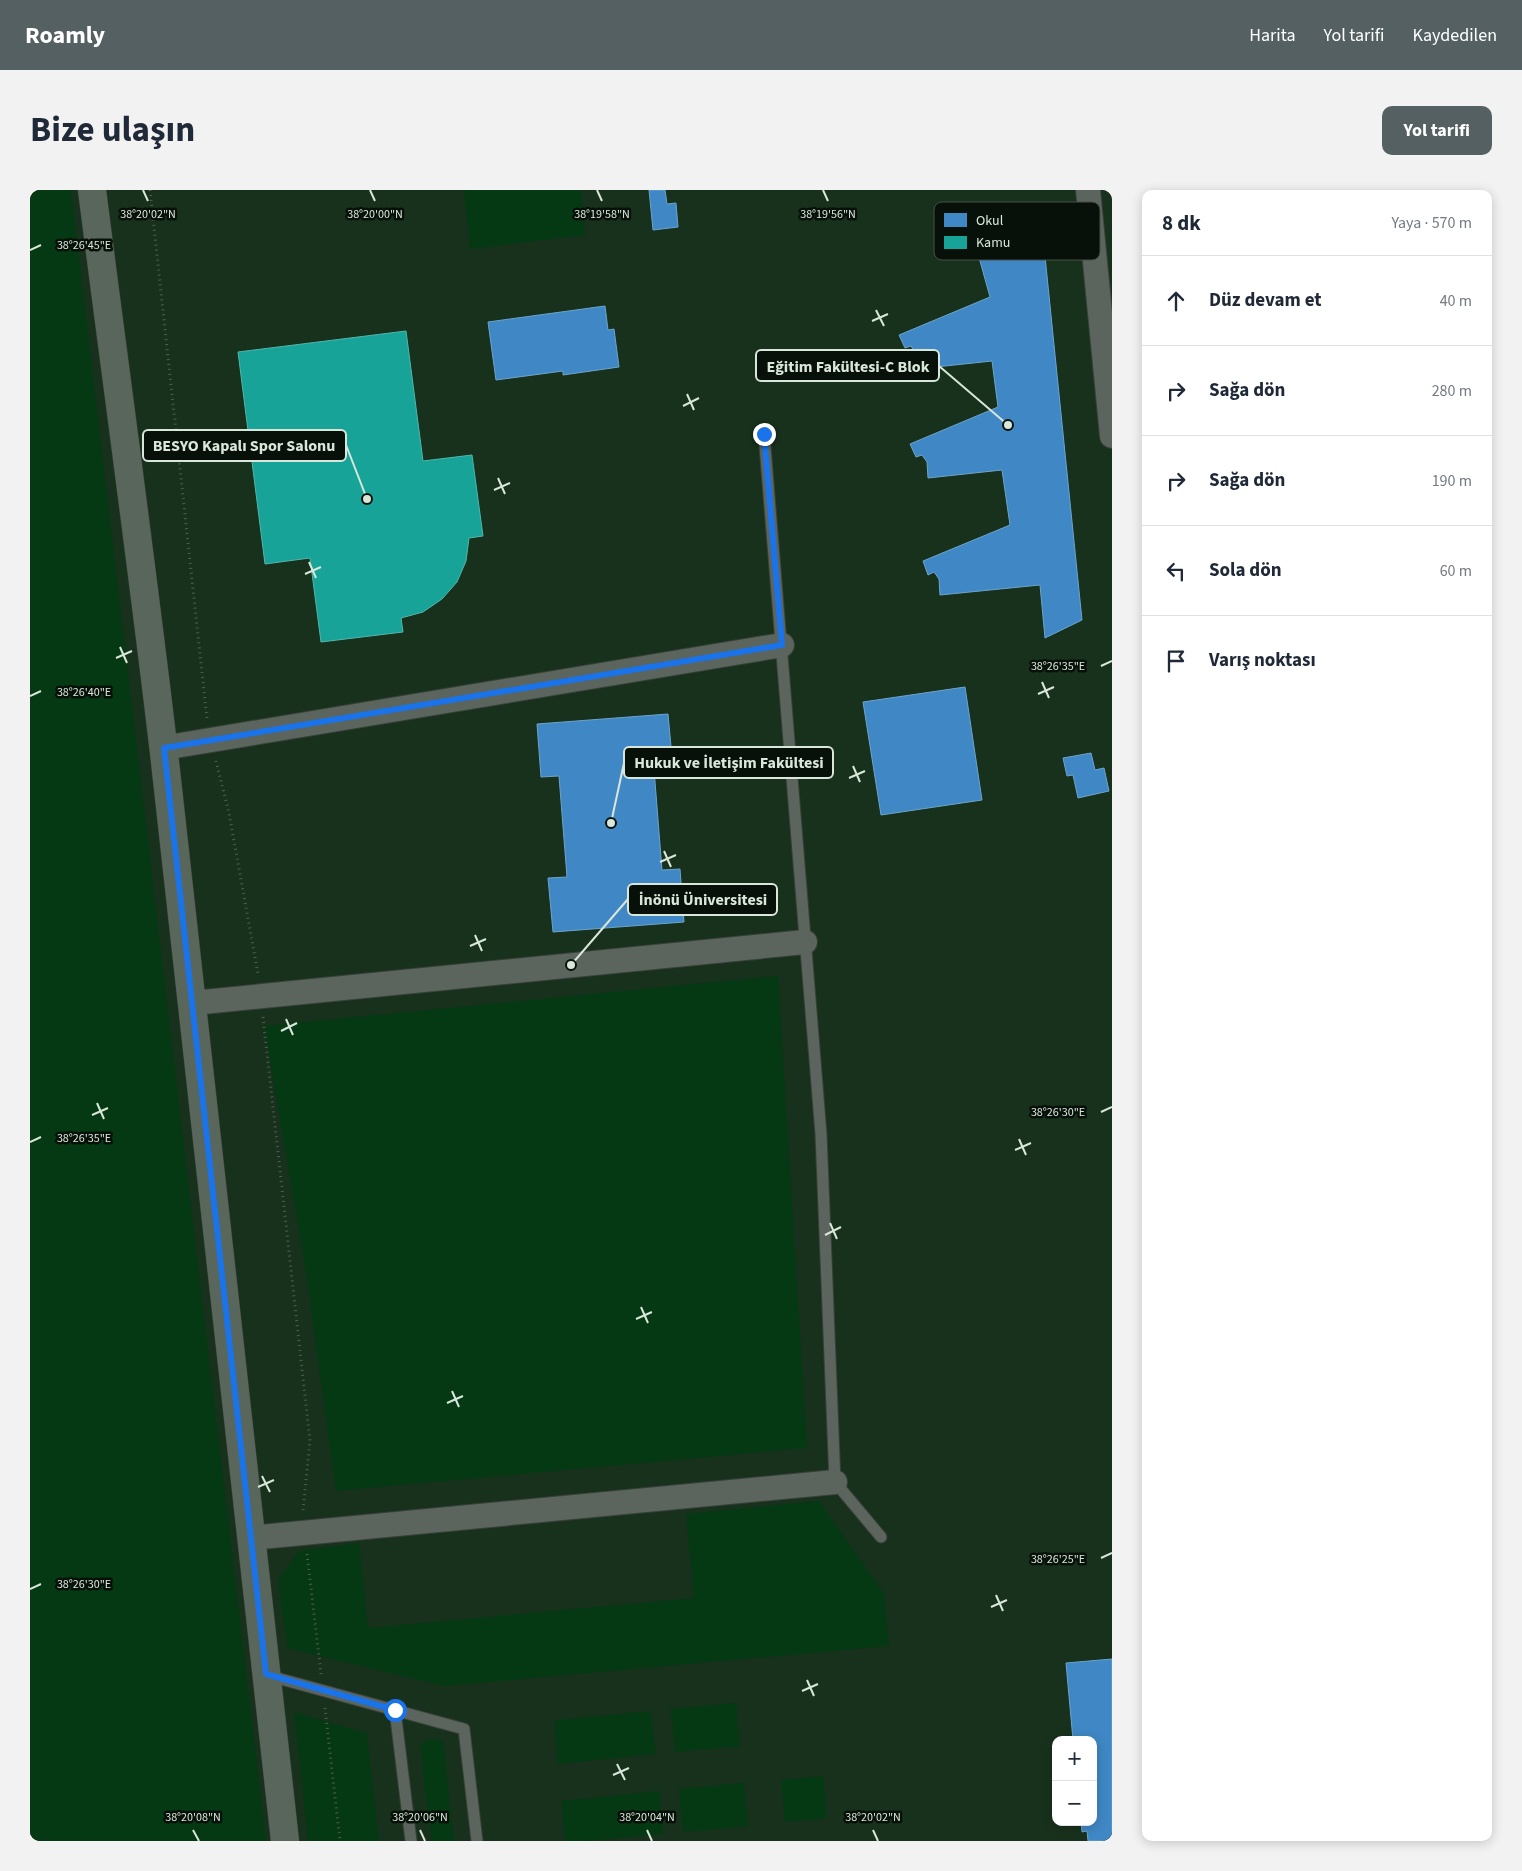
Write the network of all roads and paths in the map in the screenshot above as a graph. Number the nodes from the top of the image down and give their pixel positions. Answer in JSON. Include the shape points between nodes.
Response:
{"nodes":[{"id":1,"x":92,"y":190,"type":"edge"},
{"id":2,"x":1095,"y":260,"type":"edge"},
{"id":3,"x":764,"y":434,"type":"dead end"},
{"id":4,"x":1112,"y":436,"type":"edge"},
{"id":5,"x":782,"y":645,"type":"junction"},
{"id":6,"x":164,"y":748,"type":"junction"},
{"id":7,"x":805,"y":942,"type":"junction"},
{"id":8,"x":193,"y":1003,"type":"junction"},
{"id":9,"x":835,"y":1482,"type":"junction"},
{"id":10,"x":882,"y":1537,"type":"dead end"},
{"id":11,"x":250,"y":1538,"type":"junction"},
{"id":12,"x":266,"y":1674,"type":"junction"},
{"id":13,"x":395,"y":1710,"type":"junction"},
{"id":14,"x":285,"y":1841,"type":"edge"},
{"id":15,"x":411,"y":1841,"type":"edge"},
{"id":16,"x":477,"y":1841,"type":"edge"}],
"edges":[{"from":1,"to":6,"type":"main road"},
{"from":2,"to":4,"type":"street"},
{"from":3,"to":5,"type":"lane"},
{"from":5,"to":6,"type":"street"},
{"from":5,"to":7,"type":"lane"},
{"from":6,"to":8,"type":"main road"},
{"from":7,"to":8,"type":"street"},
{"from":7,"to":9,"type":"lane","via":[[821,1134]]},
{"from":8,"to":11,"type":"main road"},
{"from":9,"to":10,"type":"lane"},
{"from":9,"to":11,"type":"street"},
{"from":11,"to":12,"type":"main road"},
{"from":12,"to":13,"type":"lane"},
{"from":12,"to":14,"type":"main road"},
{"from":13,"to":15,"type":"lane"},
{"from":13,"to":16,"type":"lane","via":[[464,1729]]}]}
